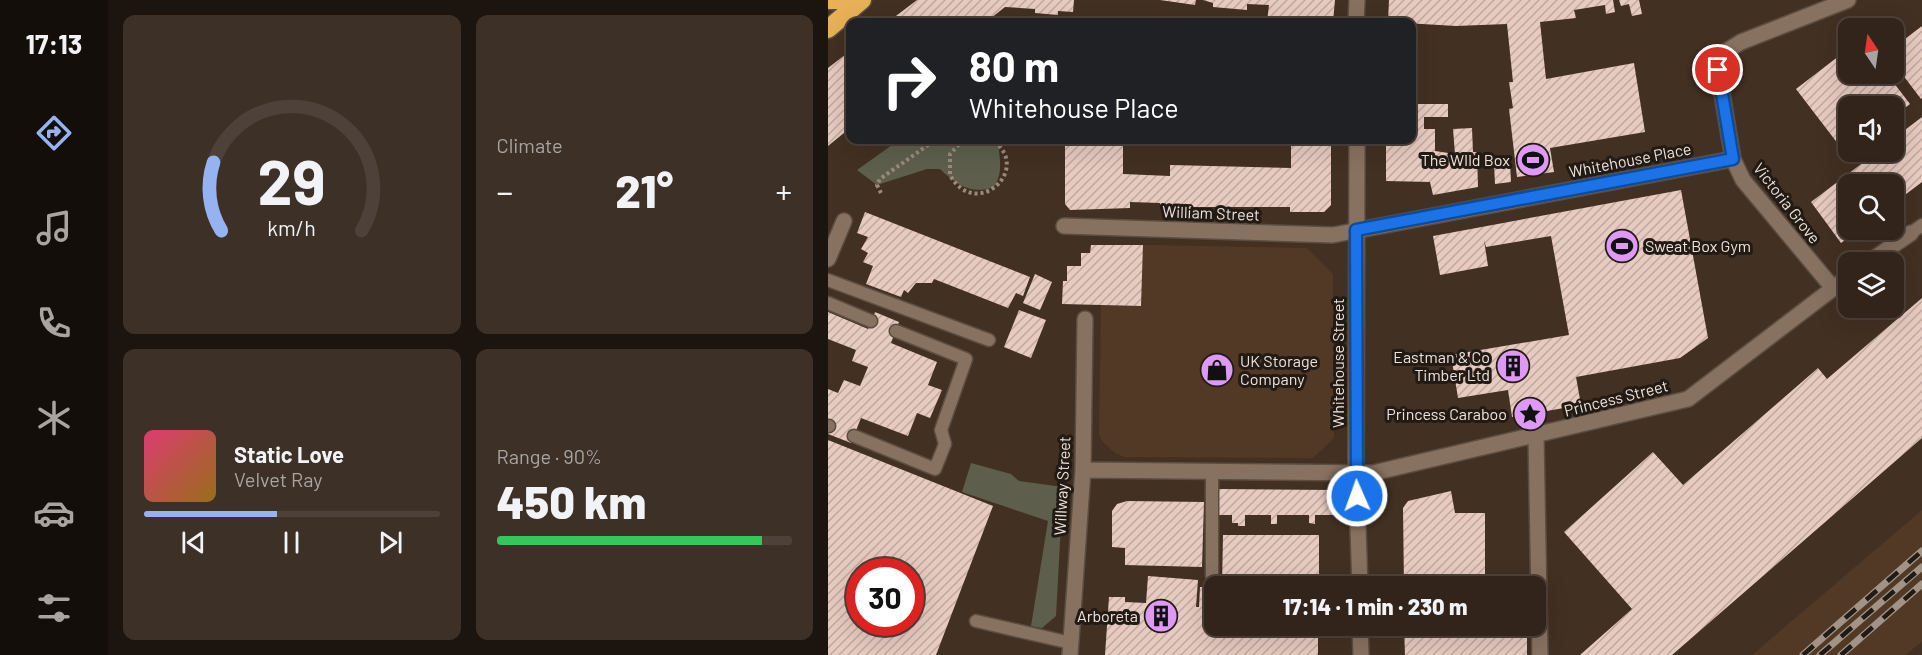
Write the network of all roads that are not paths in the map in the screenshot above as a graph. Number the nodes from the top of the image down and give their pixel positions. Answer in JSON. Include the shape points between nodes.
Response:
{"nodes":[{"id":1,"x":830,"y":0,"type":"edge"},
{"id":2,"x":846,"y":0,"type":"edge"},
{"id":3,"x":862,"y":0,"type":"edge"},
{"id":4,"x":1357,"y":0,"type":"edge"},
{"id":5,"x":1848,"y":0,"type":"edge"},
{"id":6,"x":1356,"y":18,"type":"edge"},
{"id":7,"x":828,"y":29,"type":"edge"},
{"id":8,"x":1358,"y":144,"type":"edge"},
{"id":9,"x":1733,"y":159,"type":"junction"},
{"id":10,"x":844,"y":221,"type":"dead end"},
{"id":11,"x":1064,"y":225,"type":"dead end"},
{"id":12,"x":1916,"y":229,"type":"edge"},
{"id":13,"x":1356,"y":230,"type":"junction"},
{"id":14,"x":1883,"y":252,"type":"edge"},
{"id":15,"x":828,"y":259,"type":"edge"},
{"id":16,"x":828,"y":280,"type":"edge"},
{"id":17,"x":1838,"y":284,"type":"edge"},
{"id":18,"x":1833,"y":288,"type":"junction"},
{"id":19,"x":828,"y":303,"type":"edge"},
{"id":20,"x":1085,"y":319,"type":"dead end"},
{"id":21,"x":871,"y":321,"type":"dead end"},
{"id":22,"x":896,"y":331,"type":"dead end"},
{"id":23,"x":989,"y":340,"type":"dead end"},
{"id":24,"x":854,"y":436,"type":"dead end"},
{"id":25,"x":1536,"y":436,"type":"junction"},
{"id":26,"x":1083,"y":470,"type":"junction"},
{"id":27,"x":1356,"y":472,"type":"junction"},
{"id":28,"x":1212,"y":473,"type":"junction"},
{"id":29,"x":1212,"y":576,"type":"dead end"},
{"id":30,"x":1359,"y":576,"type":"edge"},
{"id":31,"x":976,"y":621,"type":"dead end"},
{"id":32,"x":1360,"y":636,"type":"edge"},
{"id":33,"x":1070,"y":649,"type":"edge"},
{"id":34,"x":1361,"y":655,"type":"edge"},
{"id":35,"x":1540,"y":655,"type":"edge"}],
"edges":[{"from":1,"to":2,"type":"highway"},
{"from":3,"to":7,"type":"highway"},
{"from":4,"to":6,"type":"street"},
{"from":5,"to":9,"type":"street","name":"Victoria Grove","via":[[1725,52],[1718,70]]},
{"from":8,"to":13,"type":"street","name":"Whitehouse Street"},
{"from":9,"to":13,"type":"street","name":"Whitehouse Place"},
{"from":9,"to":18,"type":"street","name":"Victoria Grove","via":[[1743,180]]},
{"from":10,"to":15,"type":"street"},
{"from":11,"to":13,"type":"street","name":"William Street","via":[[1333,235]]},
{"from":12,"to":14,"type":"street"},
{"from":13,"to":27,"type":"street","name":"Whitehouse Street"},
{"from":16,"to":23,"type":"lane"},
{"from":17,"to":18,"type":"street","name":"Princess Street"},
{"from":18,"to":25,"type":"street","name":"Princess Street","via":[[1688,399]]},
{"from":19,"to":21,"type":"lane"},
{"from":20,"to":26,"type":"street","name":"Willway Street"},
{"from":22,"to":24,"type":"lane","via":[[966,359],[941,430],[945,444],[935,469]]},
{"from":25,"to":27,"type":"street","name":"Princess Street","via":[[1373,473]]},
{"from":25,"to":35,"type":"street"},
{"from":26,"to":28,"type":"street","name":"Princess Street"},
{"from":26,"to":33,"type":"street","name":"Willway Street"},
{"from":27,"to":28,"type":"street","name":"Princess Street"},
{"from":27,"to":30,"type":"street","name":"Whitehouse Street"},
{"from":28,"to":29,"type":"lane"},
{"from":31,"to":33,"type":"lane"},
{"from":32,"to":34,"type":"street"}]}
